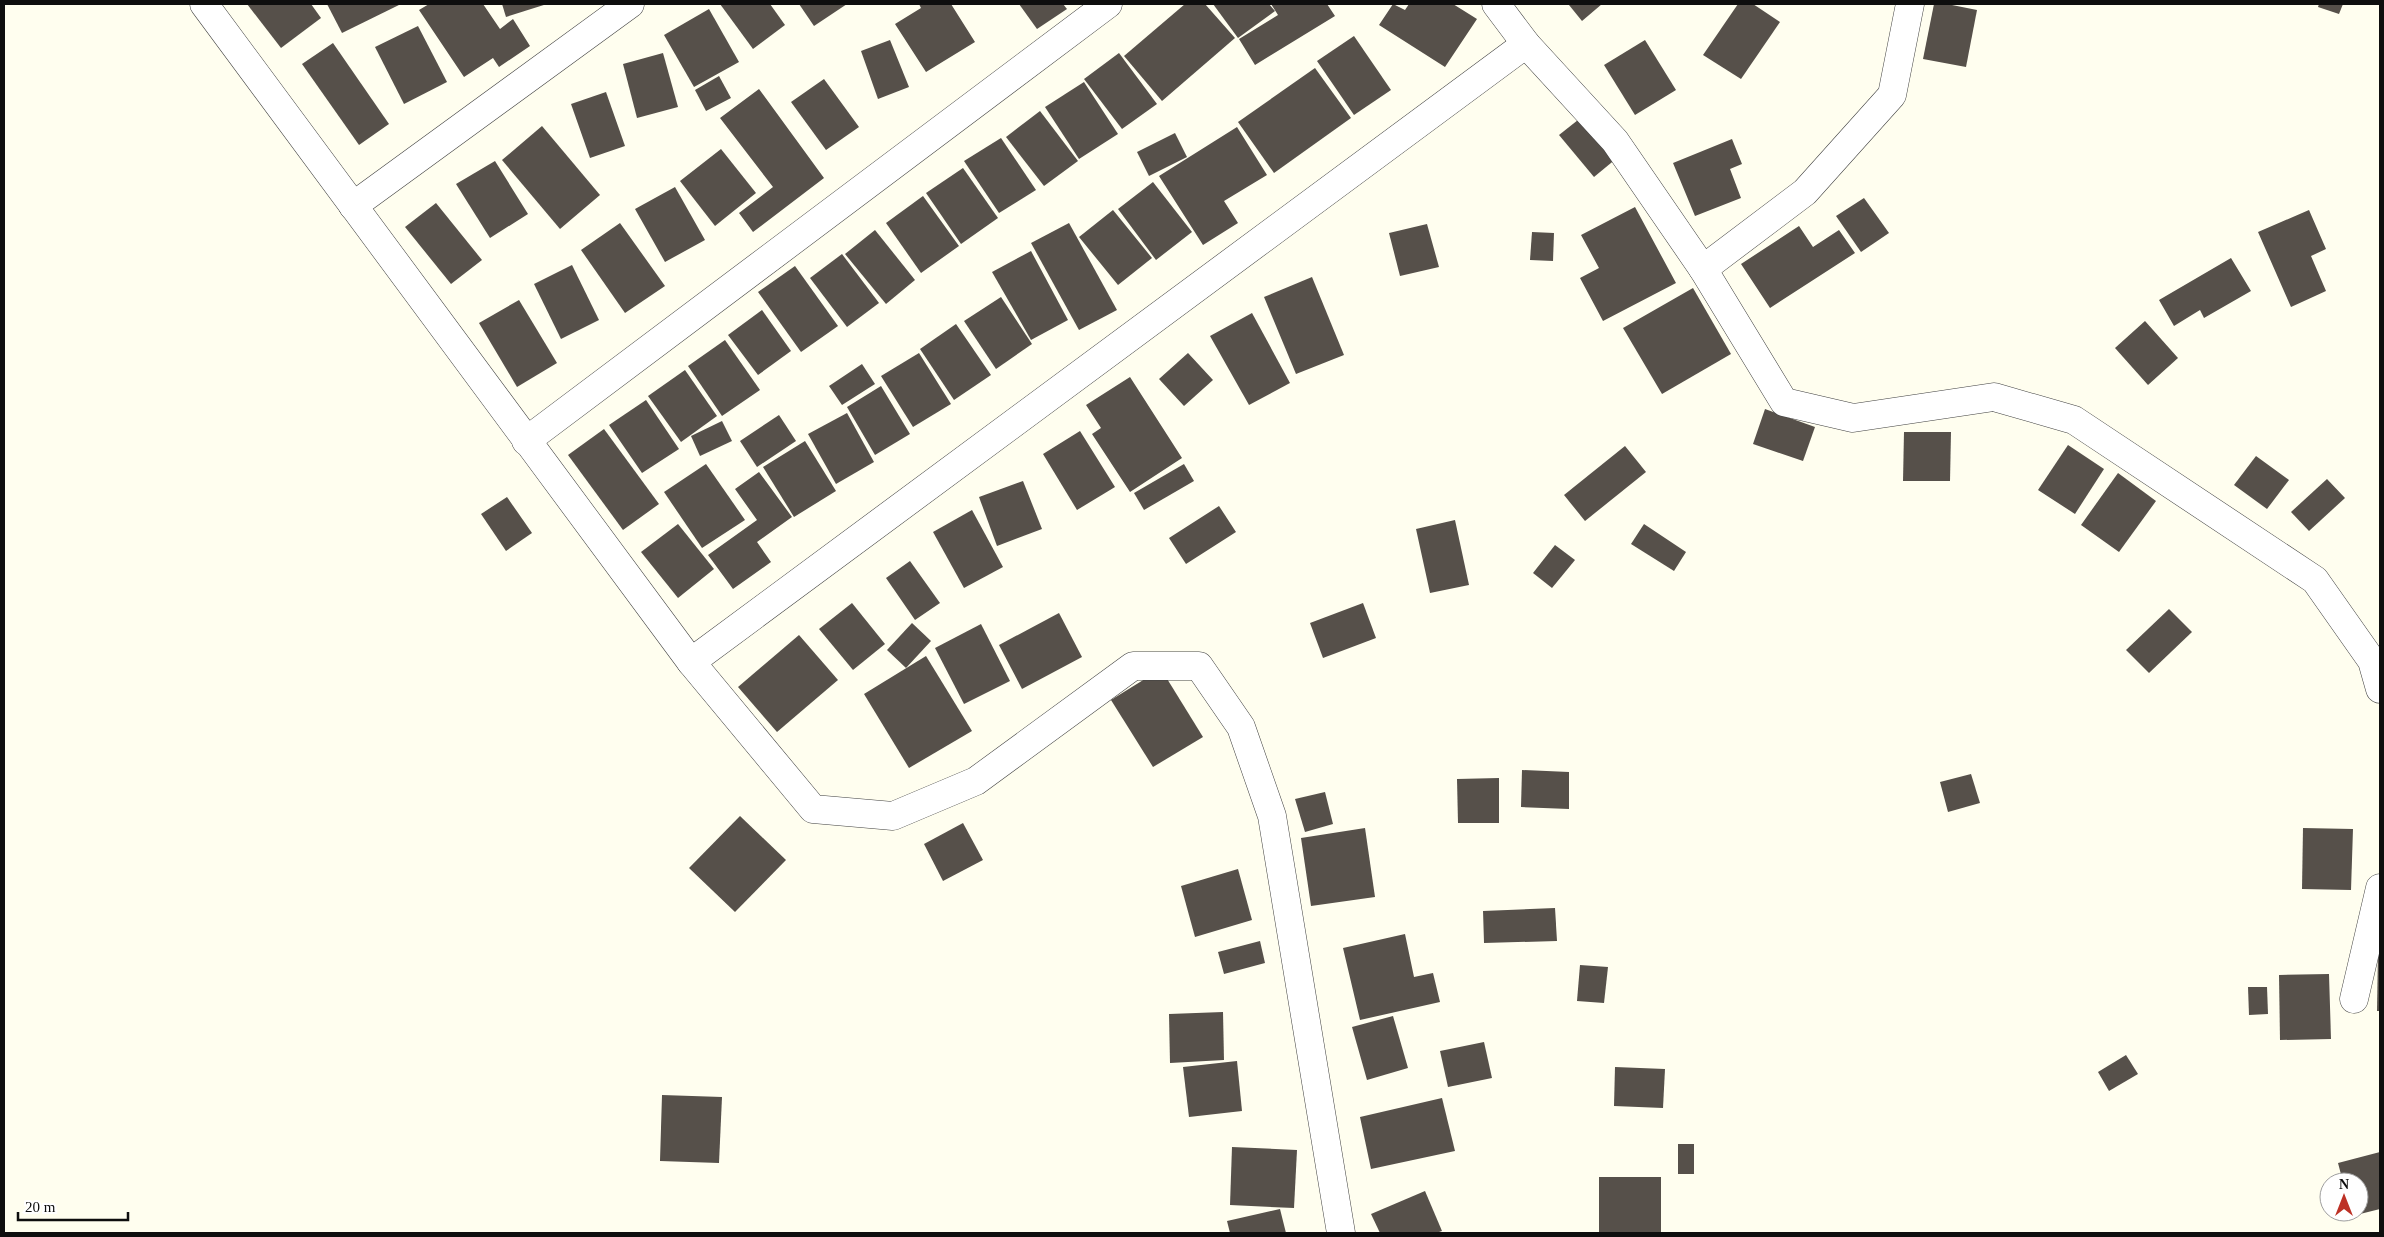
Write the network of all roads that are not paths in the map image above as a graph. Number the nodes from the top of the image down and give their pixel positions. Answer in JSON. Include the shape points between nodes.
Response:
{"nodes":[{"id":1,"x":204,"y":4,"type":"edge"},
{"id":2,"x":630,"y":4,"type":"edge"},
{"id":3,"x":1108,"y":4,"type":"edge"},
{"id":4,"x":1496,"y":4,"type":"edge"},
{"id":5,"x":1910,"y":4,"type":"edge"},
{"id":6,"x":1526,"y":44,"type":"junction"},
{"id":7,"x":353,"y":206,"type":"junction"},
{"id":8,"x":1704,"y":269,"type":"junction"},
{"id":9,"x":526,"y":441,"type":"junction"},
{"id":10,"x":691,"y":662,"type":"junction"},
{"id":11,"x":2380,"y":689,"type":"edge"},
{"id":12,"x":2380,"y":888,"type":"edge"},
{"id":13,"x":2354,"y":999,"type":"dead end"},
{"id":14,"x":1340,"y":1233,"type":"edge"}],
"edges":[{"from":1,"to":7,"type":"street"},
{"from":2,"to":7,"type":"street"},
{"from":3,"to":9,"type":"street"},
{"from":4,"to":6,"type":"street"},
{"from":5,"to":8,"type":"street","via":[[1892,95],[1806,192]]},
{"from":6,"to":8,"type":"street","via":[[1615,141]]},
{"from":6,"to":10,"type":"street"},
{"from":7,"to":9,"type":"street"},
{"from":8,"to":11,"type":"street","via":[[1784,402],[1853,418],[1994,397],[2074,420],[2315,580],[2372,661]]},
{"from":9,"to":10,"type":"street"},
{"from":10,"to":14,"type":"street","via":[[813,809],[894,816],[976,781],[1133,666],[1200,666],[1241,728],[1272,816]]},
{"from":12,"to":13,"type":"street"}]}
